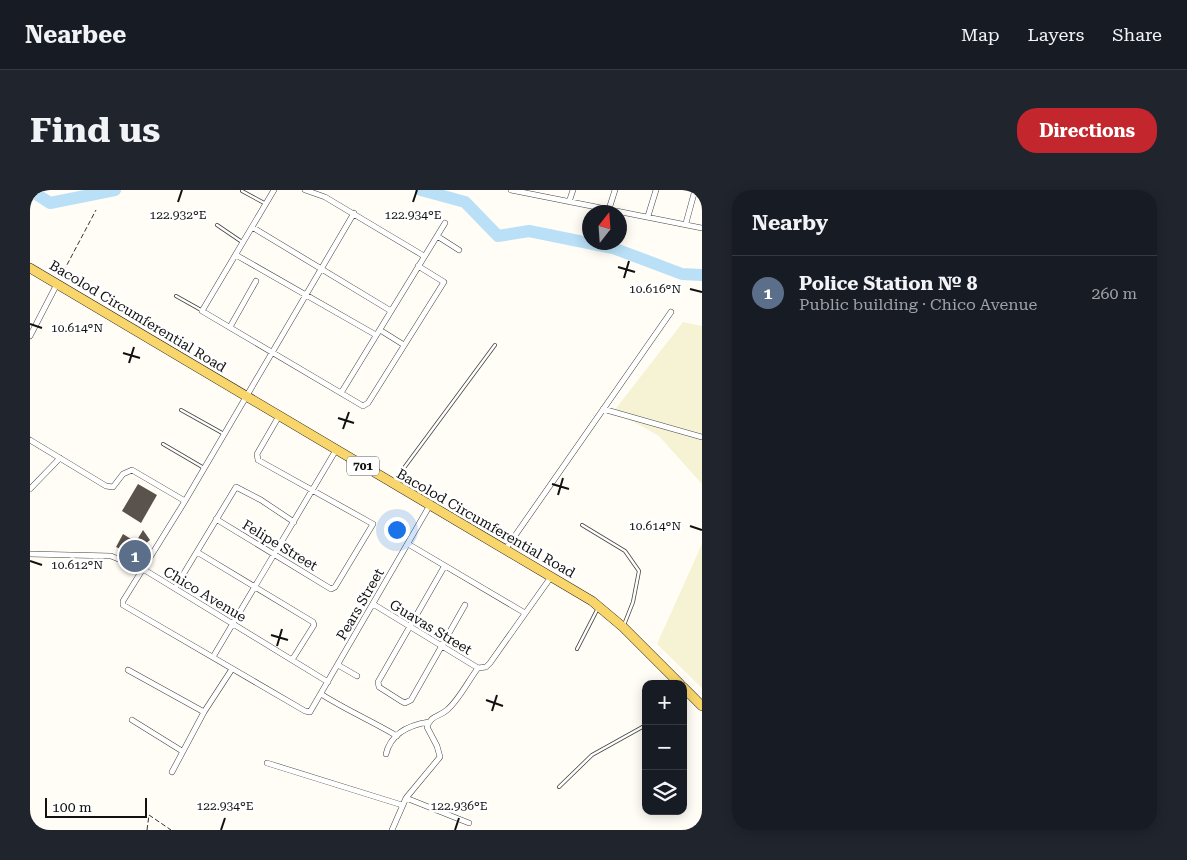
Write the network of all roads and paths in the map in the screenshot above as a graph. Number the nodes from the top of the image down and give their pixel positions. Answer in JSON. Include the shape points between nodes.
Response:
{"nodes":[{"id":1,"x":242,"y":190,"type":"edge"},
{"id":2,"x":274,"y":190,"type":"edge"},
{"id":3,"x":305,"y":190,"type":"edge"},
{"id":4,"x":511,"y":190,"type":"edge"},
{"id":5,"x":573,"y":190,"type":"edge"},
{"id":6,"x":615,"y":190,"type":"edge"},
{"id":7,"x":656,"y":190,"type":"edge"},
{"id":8,"x":696,"y":190,"type":"edge"},
{"id":9,"x":531,"y":193,"type":"edge"},
{"id":10,"x":569,"y":202,"type":"junction"},
{"id":11,"x":266,"y":204,"type":"junction"},
{"id":12,"x":586,"y":205,"type":"edge"},
{"id":13,"x":610,"y":205,"type":"edge"},
{"id":14,"x":96,"y":210,"type":"dead end"},
{"id":15,"x":627,"y":212,"type":"edge"},
{"id":16,"x":354,"y":213,"type":"junction"},
{"id":17,"x":648,"y":216,"type":"junction"},
{"id":18,"x":445,"y":223,"type":"dead end"},
{"id":19,"x":686,"y":223,"type":"junction"},
{"id":20,"x":217,"y":225,"type":"dead end"},
{"id":21,"x":252,"y":227,"type":"junction"},
{"id":22,"x":702,"y":228,"type":"edge"},
{"id":23,"x":437,"y":236,"type":"junction"},
{"id":24,"x":243,"y":243,"type":"junction"},
{"id":25,"x":459,"y":250,"type":"dead end"},
{"id":26,"x":236,"y":254,"type":"junction"},
{"id":27,"x":424,"y":256,"type":"junction"},
{"id":28,"x":418,"y":266,"type":"junction"},
{"id":29,"x":30,"y":268,"type":"edge"},
{"id":30,"x":322,"y":270,"type":"junction"},
{"id":31,"x":256,"y":281,"type":"dead end"},
{"id":32,"x":57,"y":284,"type":"junction"},
{"id":33,"x":176,"y":296,"type":"dead end"},
{"id":34,"x":305,"y":296,"type":"junction"},
{"id":35,"x":202,"y":311,"type":"junction"},
{"id":36,"x":391,"y":311,"type":"junction"},
{"id":37,"x":671,"y":312,"type":"dead end"},
{"id":38,"x":230,"y":327,"type":"junction"},
{"id":39,"x":380,"y":330,"type":"junction"},
{"id":40,"x":30,"y":336,"type":"edge"},
{"id":41,"x":376,"y":336,"type":"junction"},
{"id":42,"x":404,"y":345,"type":"junction"},
{"id":43,"x":495,"y":346,"type":"dead end"},
{"id":44,"x":272,"y":353,"type":"junction"},
{"id":45,"x":341,"y":393,"type":"junction"},
{"id":46,"x":246,"y":396,"type":"junction"},
{"id":47,"x":603,"y":409,"type":"junction"},
{"id":48,"x":181,"y":410,"type":"dead end"},
{"id":49,"x":279,"y":416,"type":"junction"},
{"id":50,"x":224,"y":434,"type":"junction"},
{"id":51,"x":702,"y":437,"type":"edge"},
{"id":52,"x":30,"y":440,"type":"edge"},
{"id":53,"x":163,"y":444,"type":"dead end"},
{"id":54,"x":336,"y":450,"type":"junction"},
{"id":55,"x":60,"y":458,"type":"junction"},
{"id":56,"x":204,"y":468,"type":"junction"},
{"id":57,"x":392,"y":483,"type":"junction"},
{"id":58,"x":30,"y":489,"type":"edge"},
{"id":59,"x":312,"y":491,"type":"junction"},
{"id":60,"x":185,"y":501,"type":"junction"},
{"id":61,"x":430,"y":505,"type":"junction"},
{"id":62,"x":216,"y":519,"type":"junction"},
{"id":63,"x":294,"y":522,"type":"junction"},
{"id":64,"x":582,"y":524,"type":"dead end"},
{"id":65,"x":408,"y":544,"type":"junction"},
{"id":66,"x":506,"y":550,"type":"junction"},
{"id":67,"x":197,"y":552,"type":"junction"},
{"id":68,"x":30,"y":554,"type":"edge"},
{"id":69,"x":275,"y":554,"type":"junction"},
{"id":70,"x":444,"y":567,"type":"junction"},
{"id":71,"x":142,"y":569,"type":"junction"},
{"id":72,"x":551,"y":577,"type":"junction"},
{"id":73,"x":256,"y":586,"type":"junction"},
{"id":74,"x":175,"y":588,"type":"junction"},
{"id":75,"x":373,"y":604,"type":"junction"},
{"id":76,"x":465,"y":606,"type":"dead end"},
{"id":77,"x":599,"y":606,"type":"junction"},
{"id":78,"x":525,"y":613,"type":"junction"},
{"id":79,"x":233,"y":624,"type":"junction"},
{"id":80,"x":410,"y":627,"type":"junction"},
{"id":81,"x":623,"y":627,"type":"junction"},
{"id":82,"x":442,"y":646,"type":"junction"},
{"id":83,"x":577,"y":649,"type":"dead end"},
{"id":84,"x":213,"y":657,"type":"junction"},
{"id":85,"x":292,"y":660,"type":"junction"},
{"id":86,"x":338,"y":665,"type":"junction"},
{"id":87,"x":478,"y":668,"type":"junction"},
{"id":88,"x":232,"y":669,"type":"junction"},
{"id":89,"x":128,"y":670,"type":"dead end"},
{"id":90,"x":358,"y":676,"type":"dead end"},
{"id":91,"x":676,"y":680,"type":"edge"},
{"id":92,"x":328,"y":682,"type":"junction"},
{"id":93,"x":687,"y":691,"type":"edge"},
{"id":94,"x":322,"y":694,"type":"junction"},
{"id":95,"x":702,"y":706,"type":"edge"},
{"id":96,"x":204,"y":712,"type":"junction"},
{"id":97,"x":132,"y":720,"type":"dead end"},
{"id":98,"x":429,"y":722,"type":"junction"},
{"id":99,"x":642,"y":727,"type":"edge"},
{"id":100,"x":397,"y":736,"type":"junction"},
{"id":101,"x":182,"y":751,"type":"junction"},
{"id":102,"x":386,"y":754,"type":"dead end"},
{"id":103,"x":267,"y":763,"type":"dead end"},
{"id":104,"x":172,"y":772,"type":"dead end"},
{"id":105,"x":559,"y":787,"type":"dead end"},
{"id":106,"x":406,"y":798,"type":"junction"},
{"id":107,"x":402,"y":805,"type":"junction"},
{"id":108,"x":469,"y":823,"type":"dead end"},
{"id":109,"x":147,"y":830,"type":"edge"},
{"id":110,"x":171,"y":830,"type":"edge"},
{"id":111,"x":392,"y":830,"type":"edge"}],
"edges":[{"from":1,"to":11,"type":"lane"},
{"from":2,"to":11,"type":"street"},
{"from":3,"to":16,"type":"street"},
{"from":4,"to":9,"type":"street"},
{"from":5,"to":10,"type":"street"},
{"from":6,"to":13,"type":"street"},
{"from":7,"to":17,"type":"street"},
{"from":8,"to":19,"type":"street"},
{"from":9,"to":10,"type":"street"},
{"from":10,"to":12,"type":"street"},
{"from":11,"to":21,"type":"street"},
{"from":14,"to":32,"type":"path"},
{"from":15,"to":17,"type":"street"},
{"from":16,"to":27,"type":"street"},
{"from":16,"to":30,"type":"street"},
{"from":17,"to":19,"type":"street"},
{"from":18,"to":23,"type":"street"},
{"from":19,"to":22,"type":"street"},
{"from":20,"to":24,"type":"lane"},
{"from":21,"to":24,"type":"street"},
{"from":21,"to":30,"type":"street"},
{"from":23,"to":25,"type":"street"},
{"from":23,"to":27,"type":"street"},
{"from":24,"to":26,"type":"street"},
{"from":26,"to":34,"type":"street"},
{"from":26,"to":35,"type":"street"},
{"from":27,"to":28,"type":"street"},
{"from":28,"to":36,"type":"street"},
{"from":28,"to":42,"type":"street","via":[[444,282]]},
{"from":29,"to":32,"type":"main road","name":"Bacolod Circumferential Road","number":"701"},
{"from":30,"to":34,"type":"street"},
{"from":30,"to":36,"type":"street"},
{"from":31,"to":38,"type":"street"},
{"from":32,"to":40,"type":"street"},
{"from":32,"to":46,"type":"main road","name":"Bacolod Circumferential Road","number":"701"},
{"from":33,"to":35,"type":"lane"},
{"from":34,"to":41,"type":"street"},
{"from":34,"to":44,"type":"street"},
{"from":35,"to":38,"type":"street"},
{"from":36,"to":39,"type":"street"},
{"from":37,"to":47,"type":"street"},
{"from":38,"to":44,"type":"street"},
{"from":39,"to":41,"type":"street"},
{"from":39,"to":42,"type":"street"},
{"from":41,"to":45,"type":"street"},
{"from":42,"to":45,"type":"street","via":[[366,406]]},
{"from":43,"to":57,"type":"lane"},
{"from":44,"to":45,"type":"street"},
{"from":44,"to":46,"type":"street"},
{"from":46,"to":49,"type":"main road","name":"Bacolod Circumferential Road","number":"701"},
{"from":46,"to":50,"type":"street"},
{"from":47,"to":51,"type":"street"},
{"from":47,"to":66,"type":"street"},
{"from":48,"to":50,"type":"lane"},
{"from":49,"to":54,"type":"main road","name":"Bacolod Circumferential Road","number":"701"},
{"from":49,"to":59,"type":"street","via":[[256,458]]},
{"from":50,"to":56,"type":"street"},
{"from":52,"to":55,"type":"street"},
{"from":53,"to":56,"type":"lane"},
{"from":54,"to":57,"type":"main road","name":"Bacolod Circumferential Road","number":"701"},
{"from":54,"to":59,"type":"street"},
{"from":55,"to":58,"type":"street"},
{"from":55,"to":60,"type":"street","via":[[110,487],[132,470]]},
{"from":56,"to":60,"type":"street"},
{"from":57,"to":61,"type":"main road","name":"Bacolod Circumferential Road","number":"701"},
{"from":59,"to":63,"type":"street"},
{"from":59,"to":69,"type":"street","name":"Felipe Street","via":[[373,524],[333,589]]},
{"from":60,"to":71,"type":"street"},
{"from":61,"to":65,"type":"street","name":"Pears Street"},
{"from":61,"to":66,"type":"main road","name":"Bacolod Circumferential Road","number":"701"},
{"from":62,"to":63,"type":"street","via":[[239,486]]},
{"from":62,"to":67,"type":"street"},
{"from":62,"to":69,"type":"street","name":"Felipe Street"},
{"from":63,"to":69,"type":"street"},
{"from":64,"to":81,"type":"lane","via":[[624,551],[639,571],[633,602]]},
{"from":65,"to":70,"type":"street"},
{"from":65,"to":75,"type":"street","name":"Pears Street"},
{"from":66,"to":72,"type":"main road","name":"Bacolod Circumferential Road","number":"701"},
{"from":67,"to":73,"type":"street"},
{"from":67,"to":74,"type":"street"},
{"from":68,"to":71,"type":"street","name":"Chico Avenue","via":[[111,556]]},
{"from":69,"to":73,"type":"street"},
{"from":70,"to":78,"type":"street"},
{"from":70,"to":80,"type":"street"},
{"from":71,"to":74,"type":"street","name":"Chico Avenue"},
{"from":71,"to":84,"type":"street","via":[[123,605]]},
{"from":72,"to":77,"type":"main road","name":"Bacolod Circumferential Road","number":"701"},
{"from":72,"to":78,"type":"street"},
{"from":73,"to":79,"type":"street"},
{"from":73,"to":85,"type":"street","via":[[313,622]]},
{"from":74,"to":79,"type":"street","name":"Chico Avenue"},
{"from":75,"to":80,"type":"street","name":"Guavas Street"},
{"from":75,"to":86,"type":"street","name":"Pears Street"},
{"from":76,"to":82,"type":"street"},
{"from":77,"to":81,"type":"main road","name":"Bacolod Circumferential Road","number":"701"},
{"from":77,"to":83,"type":"lane"},
{"from":78,"to":87,"type":"street","via":[[490,663]]},
{"from":79,"to":84,"type":"street"},
{"from":79,"to":85,"type":"street","name":"Chico Avenue"},
{"from":80,"to":82,"type":"street","name":"Guavas Street"},
{"from":80,"to":82,"type":"street","via":[[378,685],[401,701],[411,700]]},
{"from":81,"to":91,"type":"main road","name":"Bacolod Circumferential Road","number":"701"},
{"from":82,"to":87,"type":"street","name":"Guavas Street"},
{"from":84,"to":88,"type":"street"},
{"from":85,"to":92,"type":"street","name":"Chico Avenue"},
{"from":86,"to":90,"type":"street"},
{"from":86,"to":92,"type":"street","name":"Pears Street"},
{"from":87,"to":98,"type":"street","via":[[450,707]]},
{"from":88,"to":94,"type":"street","name":"Pears Street","via":[[308,712]]},
{"from":88,"to":96,"type":"street"},
{"from":89,"to":96,"type":"street"},
{"from":92,"to":94,"type":"street","name":"Pears Street"},
{"from":93,"to":95,"type":"main road","name":"Bacolod Circumferential Road","number":"701"},
{"from":94,"to":100,"type":"street"},
{"from":96,"to":101,"type":"street"},
{"from":97,"to":101,"type":"street"},
{"from":98,"to":100,"type":"street","via":[[411,726]]},
{"from":98,"to":106,"type":"street","via":[[427,727],[438,746],[440,757]]},
{"from":99,"to":105,"type":"lane","via":[[592,755]]},
{"from":100,"to":102,"type":"street","via":[[389,742]]},
{"from":101,"to":104,"type":"street"},
{"from":103,"to":107,"type":"street"},
{"from":106,"to":107,"type":"street"},
{"from":106,"to":108,"type":"street"},
{"from":107,"to":111,"type":"street"},
{"from":109,"to":110,"type":"path","via":[[149,815]]}]}
